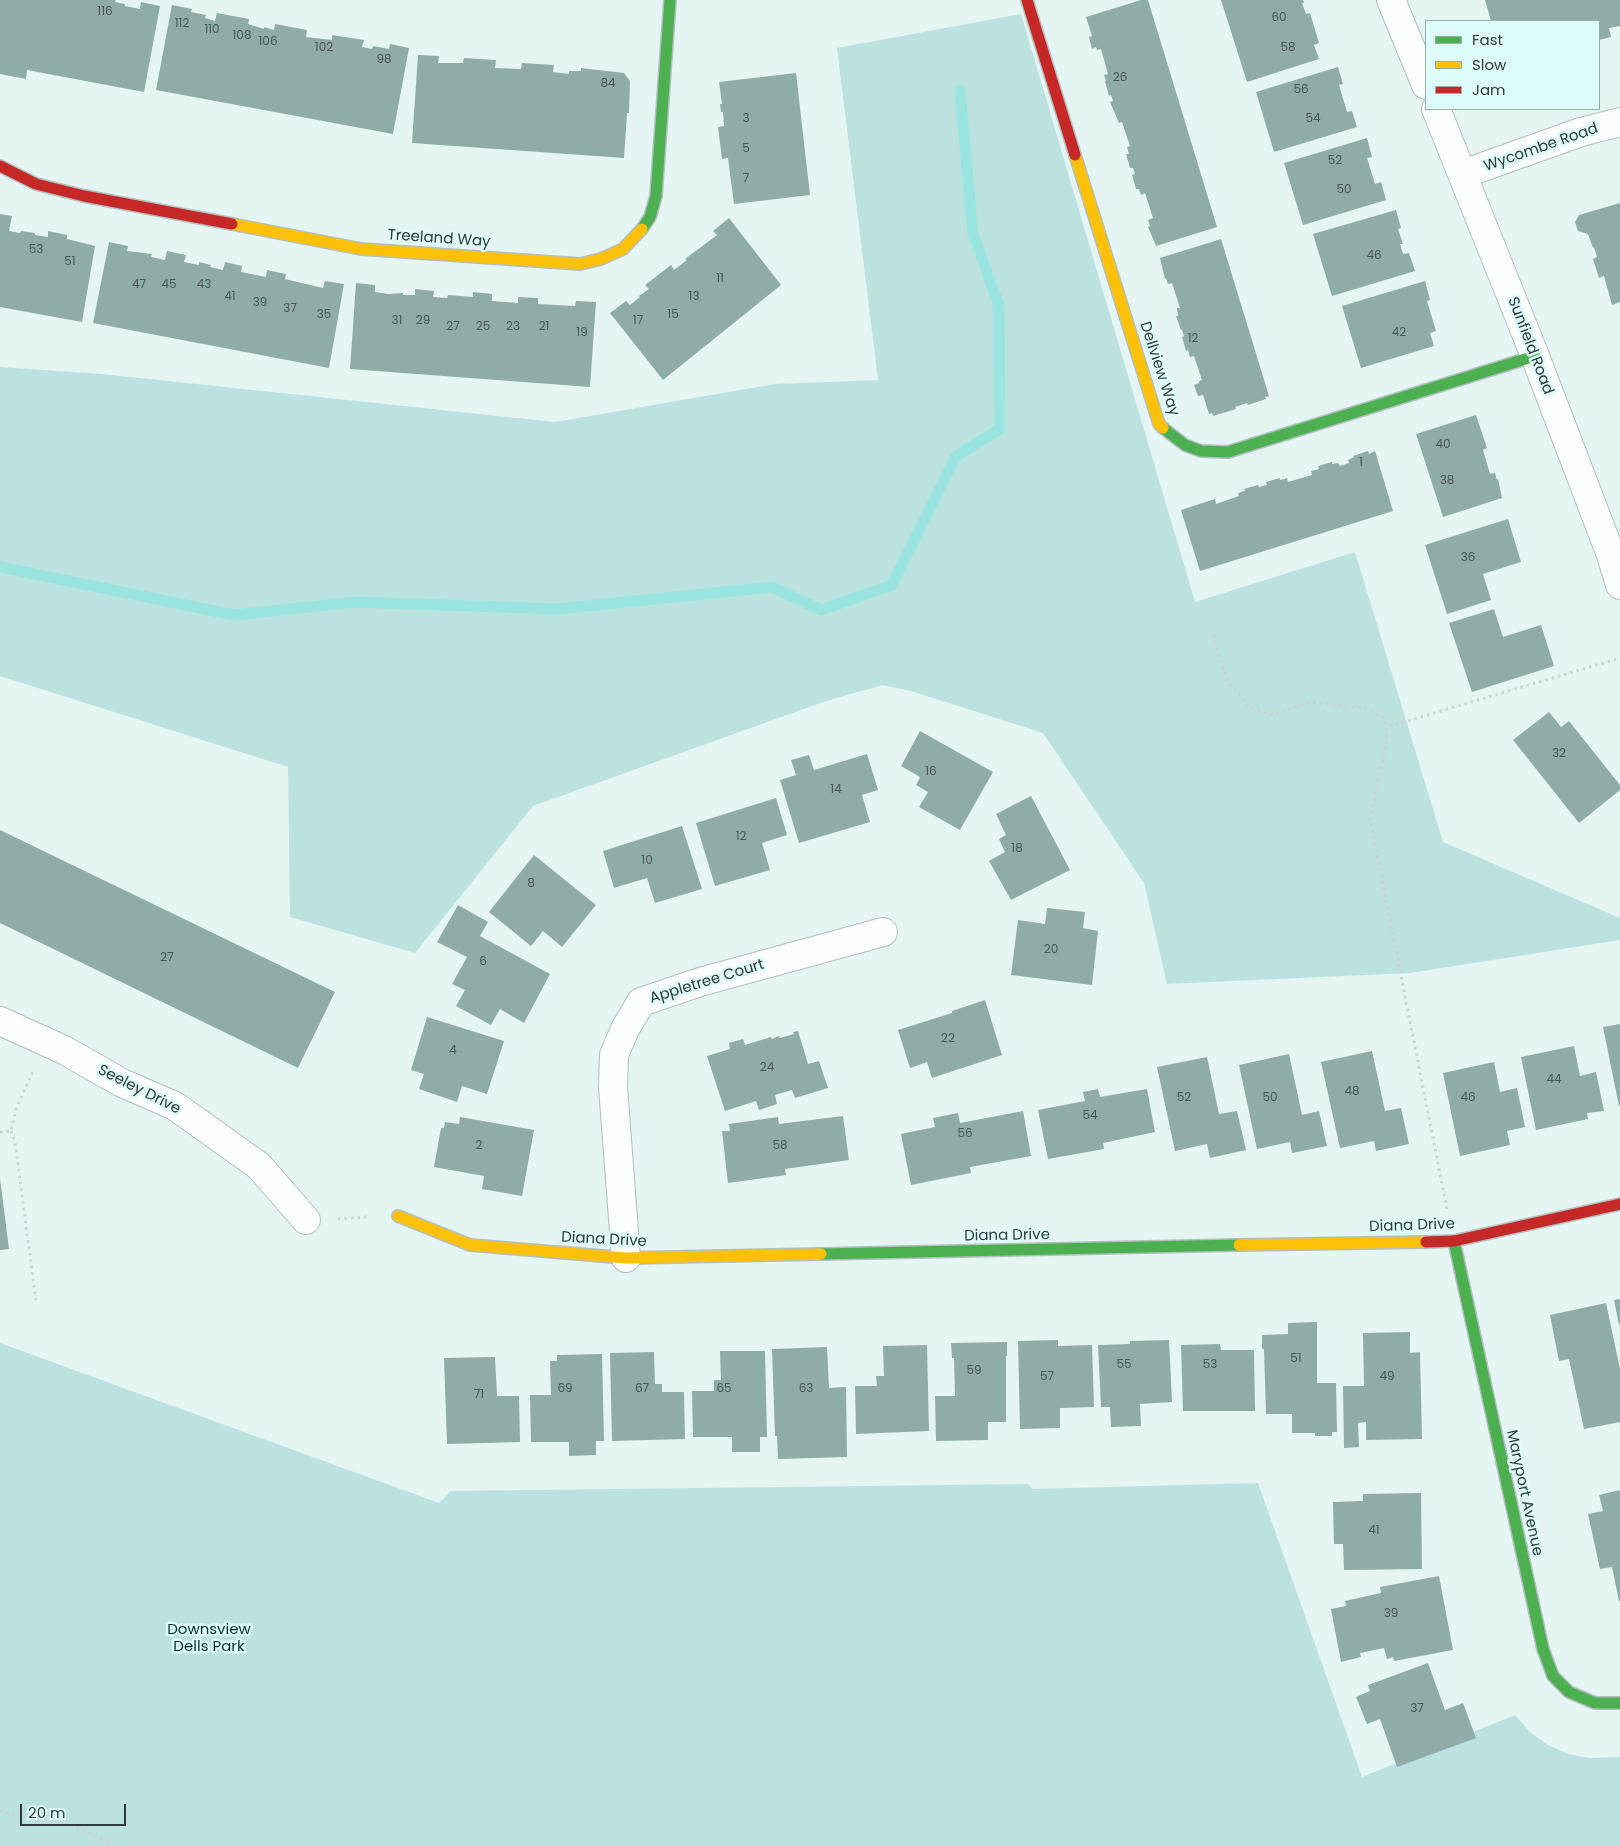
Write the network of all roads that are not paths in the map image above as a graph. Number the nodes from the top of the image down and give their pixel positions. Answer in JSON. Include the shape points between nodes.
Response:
{"nodes":[{"id":1,"x":670,"y":0,"type":"edge"},
{"id":2,"x":1027,"y":0,"type":"edge"},
{"id":3,"x":1391,"y":0,"type":"edge"},
{"id":4,"x":1425,"y":83,"type":"edge"},
{"id":5,"x":1436,"y":110,"type":"edge"},
{"id":6,"x":1620,"y":122,"type":"edge"},
{"id":7,"x":0,"y":166,"type":"edge"},
{"id":8,"x":1463,"y":174,"type":"junction"},
{"id":9,"x":1534,"y":356,"type":"junction"},
{"id":10,"x":1620,"y":585,"type":"edge"},
{"id":11,"x":883,"y":932,"type":"dead end"},
{"id":12,"x":0,"y":1021,"type":"edge"},
{"id":13,"x":1620,"y":1204,"type":"edge"},
{"id":14,"x":398,"y":1216,"type":"road end"},
{"id":15,"x":306,"y":1220,"type":"road end"},
{"id":16,"x":1454,"y":1241,"type":"junction"},
{"id":17,"x":626,"y":1258,"type":"junction"},
{"id":18,"x":1620,"y":1703,"type":"edge"}],
"edges":[{"from":1,"to":7,"type":"street","name":"Treeland Way","via":[[656,196],[650,217],[639,233],[623,248],[601,259],[580,264],[361,249],[84,196],[36,184]]},
{"from":2,"to":9,"type":"street","name":"Dellview Way","via":[[1159,424],[1185,446],[1201,451],[1228,452]]},
{"from":3,"to":4,"type":"street"},
{"from":5,"to":8,"type":"street","name":"Sunfield Road"},
{"from":6,"to":8,"type":"street","name":"Wycombe Road","via":[[1581,132]]},
{"from":8,"to":9,"type":"street","name":"Sunfield Road"},
{"from":9,"to":10,"type":"street","name":"Sunfield Road"},
{"from":11,"to":17,"type":"street","name":"Appletree Court","via":[[700,982],[641,1002],[614,1055],[613,1087]]},
{"from":12,"to":15,"type":"street","name":"Seeley Drive","via":[[174,1106],[259,1166]]},
{"from":13,"to":16,"type":"street","name":"Diana Drive"},
{"from":14,"to":17,"type":"street","name":"Diana Drive","via":[[470,1245]]},
{"from":16,"to":17,"type":"street","name":"Diana Drive"},
{"from":16,"to":18,"type":"street","name":"Maryport Avenue","via":[[1543,1649],[1553,1676],[1568,1692],[1595,1703]]}]}
